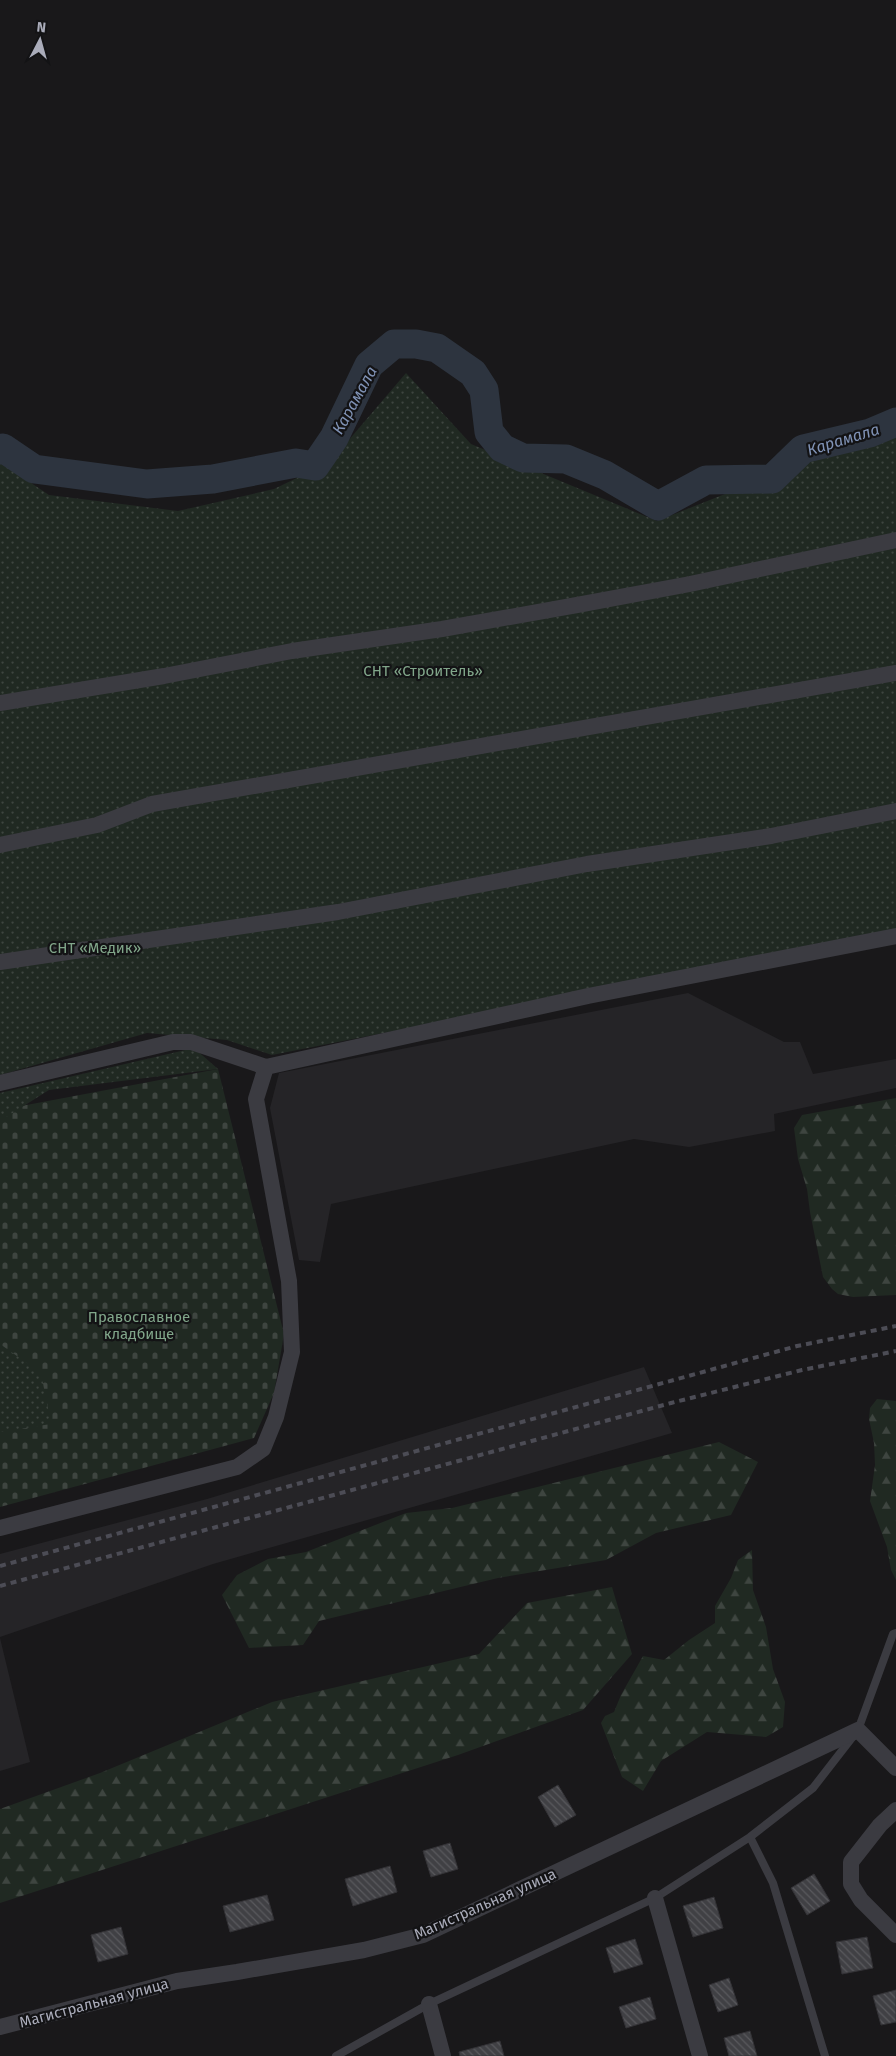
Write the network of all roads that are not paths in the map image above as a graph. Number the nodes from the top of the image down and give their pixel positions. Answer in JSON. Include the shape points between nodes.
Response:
{"nodes":[{"id":1,"x":896,"y":540,"type":"edge"},
{"id":2,"x":896,"y":673,"type":"edge"},
{"id":3,"x":0,"y":703,"type":"edge"},
{"id":4,"x":896,"y":811,"type":"edge"},
{"id":5,"x":0,"y":845,"type":"edge"},
{"id":6,"x":896,"y":936,"type":"edge"},
{"id":7,"x":0,"y":962,"type":"edge"},
{"id":8,"x":266,"y":1067,"type":"junction"},
{"id":9,"x":0,"y":1082,"type":"edge"},
{"id":10,"x":0,"y":1528,"type":"edge"},
{"id":11,"x":896,"y":1632,"type":"edge"},
{"id":12,"x":858,"y":1730,"type":"junction"},
{"id":13,"x":896,"y":1768,"type":"edge"},
{"id":14,"x":896,"y":1810,"type":"edge"},
{"id":15,"x":750,"y":1838,"type":"junction"},
{"id":16,"x":656,"y":1898,"type":"junction"},
{"id":17,"x":896,"y":1935,"type":"edge"},
{"id":18,"x":429,"y":2004,"type":"junction"},
{"id":19,"x":0,"y":2027,"type":"edge"},
{"id":20,"x":336,"y":2056,"type":"edge"},
{"id":21,"x":443,"y":2056,"type":"edge"},
{"id":22,"x":700,"y":2056,"type":"edge"},
{"id":23,"x":826,"y":2056,"type":"edge"}],
"edges":[{"from":1,"to":3,"type":"street","via":[[577,605]]},
{"from":2,"to":5,"type":"street","via":[[152,804],[97,825]]},
{"from":4,"to":7,"type":"street","via":[[771,836],[587,864],[338,912]]},
{"from":6,"to":8,"type":"street","via":[[588,996]]},
{"from":8,"to":9,"type":"street","via":[[190,1042],[172,1042]]},
{"from":8,"to":10,"type":"street","via":[[256,1099],[289,1281],[292,1352],[276,1417],[263,1448],[237,1467]]},
{"from":11,"to":12,"type":"lane","via":[[892,1634]]},
{"from":12,"to":13,"type":"street"},
{"from":12,"to":15,"type":"lane","via":[[813,1788]]},
{"from":12,"to":19,"type":"street","name":"Магистральная улица","via":[[424,1935],[364,1950],[177,1981]]},
{"from":14,"to":17,"type":"street","via":[[851,1862],[851,1884],[860,1900]]},
{"from":15,"to":16,"type":"lane"},
{"from":15,"to":23,"type":"lane","via":[[773,1883]]},
{"from":16,"to":18,"type":"lane"},
{"from":16,"to":22,"type":"street"},
{"from":18,"to":20,"type":"lane"},
{"from":18,"to":21,"type":"street"}]}
